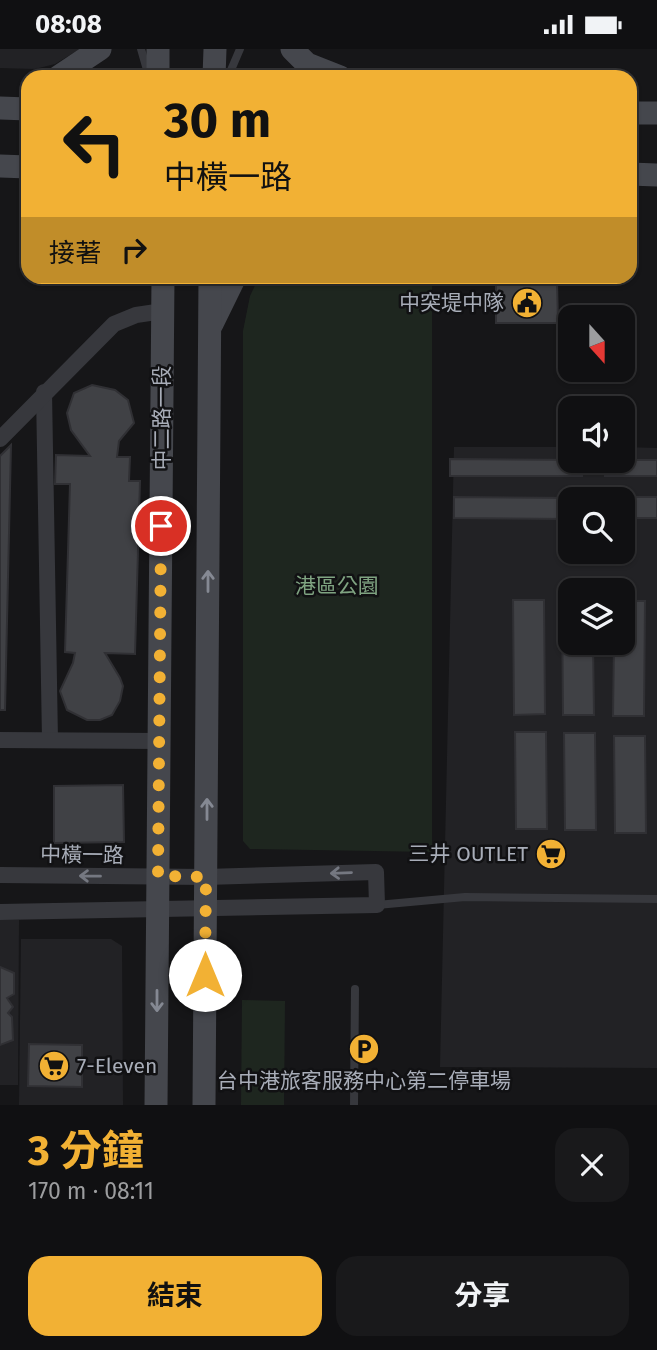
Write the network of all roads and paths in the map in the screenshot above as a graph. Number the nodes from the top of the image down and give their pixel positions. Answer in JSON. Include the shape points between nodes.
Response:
{"nodes":[{"id":1,"x":100,"y":49,"type":"edge"},
{"id":2,"x":141,"y":49,"type":"edge"},
{"id":3,"x":158,"y":49,"type":"edge"},
{"id":4,"x":215,"y":49,"type":"edge"},
{"id":5,"x":240,"y":49,"type":"edge"},
{"id":6,"x":292,"y":49,"type":"edge"},
{"id":7,"x":68,"y":70,"type":"edge"},
{"id":8,"x":147,"y":70,"type":"edge"},
{"id":9,"x":158,"y":70,"type":"edge"},
{"id":10,"x":214,"y":70,"type":"edge"},
{"id":11,"x":231,"y":70,"type":"edge"},
{"id":12,"x":322,"y":70,"type":"edge"},
{"id":13,"x":637,"y":113,"type":"edge"},
{"id":14,"x":657,"y":113,"type":"edge"},
{"id":15,"x":0,"y":166,"type":"edge"},
{"id":16,"x":21,"y":167,"type":"edge"},
{"id":17,"x":637,"y":174,"type":"edge"},
{"id":18,"x":657,"y":174,"type":"edge"},
{"id":19,"x":209,"y":284,"type":"edge"},
{"id":20,"x":232,"y":284,"type":"edge"},
{"id":21,"x":160,"y":290,"type":"edge"},
{"id":22,"x":209,"y":330,"type":"junction"},
{"id":23,"x":44,"y":392,"type":"junction"},
{"id":24,"x":3,"y":434,"type":"edge"},
{"id":25,"x":0,"y":740,"type":"edge"},
{"id":26,"x":50,"y":740,"type":"junction"},
{"id":27,"x":159,"y":741,"type":"junction"},
{"id":28,"x":0,"y":875,"type":"edge"},
{"id":29,"x":158,"y":876,"type":"junction"},
{"id":30,"x":206,"y":877,"type":"junction"},
{"id":31,"x":657,"y":899,"type":"edge"},
{"id":32,"x":377,"y":905,"type":"junction"},
{"id":33,"x":157,"y":908,"type":"junction"},
{"id":34,"x":205,"y":909,"type":"junction"},
{"id":35,"x":0,"y":912,"type":"edge"},
{"id":36,"x":355,"y":989,"type":"dead end"},
{"id":37,"x":156,"y":1105,"type":"edge"},
{"id":38,"x":205,"y":1105,"type":"edge"},
{"id":39,"x":354,"y":1105,"type":"edge"}],
"edges":[{"from":1,"to":7,"type":"street"},
{"from":2,"to":8,"type":"lane"},
{"from":3,"to":9,"type":"street"},
{"from":4,"to":10,"type":"street"},
{"from":5,"to":11,"type":"lane"},
{"from":6,"to":12,"type":"street","via":[[307,64]]},
{"from":13,"to":14,"type":"street"},
{"from":15,"to":16,"type":"street"},
{"from":17,"to":18,"type":"street"},
{"from":19,"to":22,"type":"street"},
{"from":20,"to":22,"type":"street"},
{"from":21,"to":23,"type":"street","via":[[136,315],[114,324]]},
{"from":21,"to":27,"type":"street","name":"中二路一段"},
{"from":30,"to":22,"type":"street","one_way":true},
{"from":23,"to":24,"type":"street"},
{"from":23,"to":26,"type":"street"},
{"from":25,"to":26,"type":"street"},
{"from":26,"to":27,"type":"street"},
{"from":27,"to":29,"type":"street","name":"中二路一段"},
{"from":29,"to":28,"type":"street","name":"中橫一路","one_way":true},
{"from":29,"to":30,"type":"street","name":"中橫一路"},
{"from":29,"to":33,"type":"street","name":"中二路一段"},
{"from":32,"to":30,"type":"street","name":"中橫一路","one_way":true,"via":[[376,872]]},
{"from":30,"to":34,"type":"street"},
{"from":31,"to":32,"type":"lane","via":[[465,897]]},
{"from":32,"to":34,"type":"street"},
{"from":33,"to":34,"type":"street"},
{"from":33,"to":35,"type":"street"},
{"from":33,"to":37,"type":"street","name":"中二路一段","one_way":true},
{"from":34,"to":38,"type":"street"},
{"from":36,"to":39,"type":"lane"}]}
